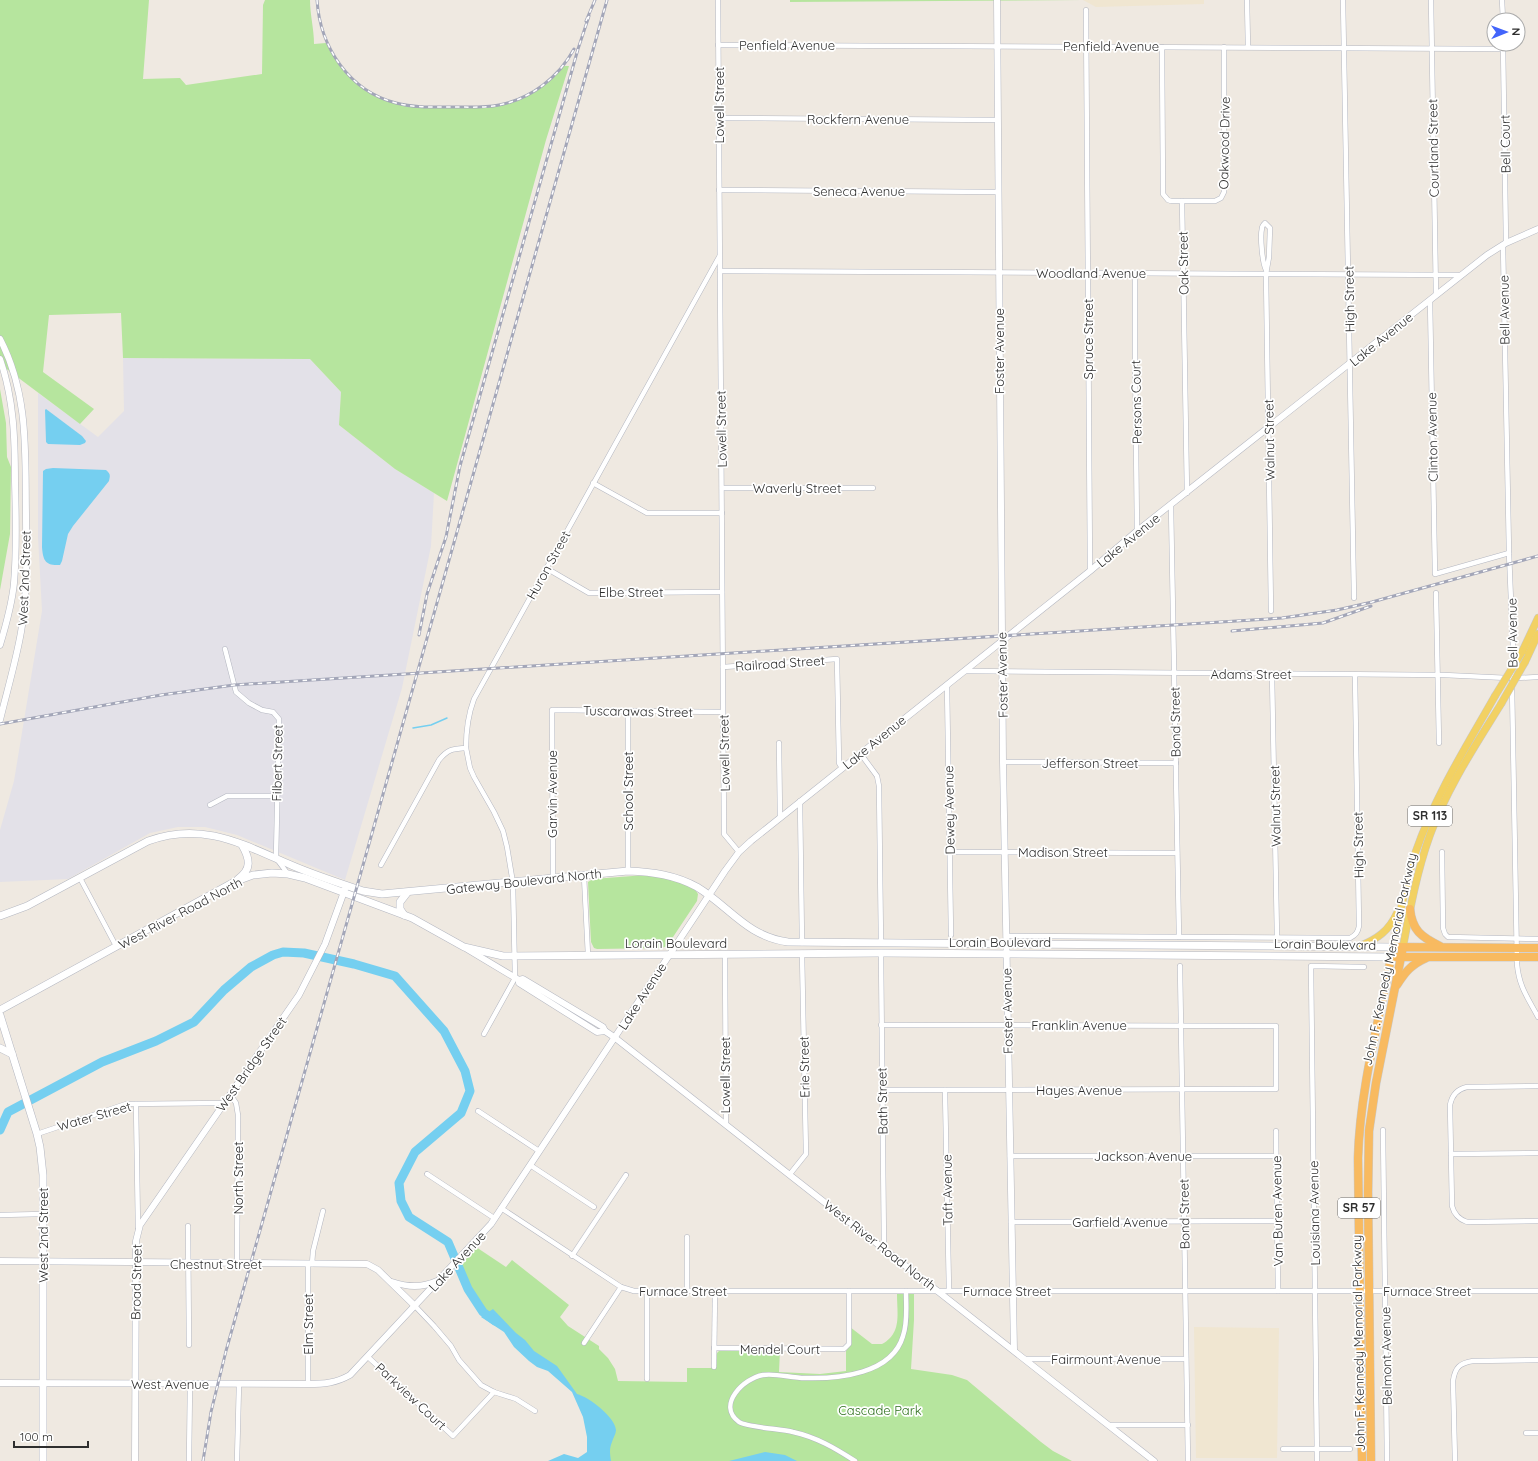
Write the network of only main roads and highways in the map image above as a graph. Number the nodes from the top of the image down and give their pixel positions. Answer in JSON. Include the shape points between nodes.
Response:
{"nodes":[{"id":1,"x":1538,"y":618,"type":"edge"},
{"id":2,"x":1538,"y":634,"type":"edge"},
{"id":3,"x":242,"y":845,"type":"junction"},
{"id":4,"x":234,"y":882,"type":"junction"},
{"id":5,"x":345,"y":889,"type":"junction"},
{"id":6,"x":407,"y":893,"type":"junction"},
{"id":7,"x":1403,"y":898,"type":"junction"},
{"id":8,"x":1410,"y":909,"type":"junction"},
{"id":9,"x":404,"y":915,"type":"junction"},
{"id":10,"x":0,"y":916,"type":"edge"},
{"id":11,"x":760,"y":934,"type":"joint"},
{"id":12,"x":1360,"y":946,"type":"junction"},
{"id":13,"x":464,"y":947,"type":"joint"},
{"id":14,"x":1393,"y":947,"type":"junction"},
{"id":15,"x":1403,"y":947,"type":"junction"},
{"id":16,"x":1443,"y":947,"type":"junction"},
{"id":17,"x":1538,"y":948,"type":"edge"},
{"id":18,"x":1391,"y":957,"type":"junction"},
{"id":19,"x":1401,"y":957,"type":"junction"},
{"id":20,"x":1435,"y":957,"type":"junction"},
{"id":21,"x":1538,"y":957,"type":"edge"},
{"id":22,"x":1394,"y":991,"type":"junction"},
{"id":23,"x":0,"y":1010,"type":"edge"},
{"id":24,"x":0,"y":1015,"type":"edge"},
{"id":25,"x":0,"y":1048,"type":"edge"},
{"id":26,"x":12,"y":1054,"type":"junction"},
{"id":27,"x":43,"y":1461,"type":"edge"},
{"id":28,"x":1362,"y":1461,"type":"edge"},
{"id":29,"x":1371,"y":1461,"type":"edge"}],
"edges":[{"from":1,"to":7,"type":"main road","name":"John F. Kennedy Memorial Parkway","number":"SR 113","bridge":true,"via":[[1522,652],[1434,806],[1414,857]]},
{"from":2,"to":8,"type":"main road","name":"John F. Kennedy Memorial Parkway","number":"SR 113","bridge":true,"via":[[1525,662],[1448,793],[1430,833]]},
{"from":3,"to":4,"type":"main road","via":[[248,856],[248,865],[243,875]]},
{"from":3,"to":5,"type":"main road","name":"Gateway Boulevard North"},
{"from":3,"to":10,"type":"main road","name":"Gateway Boulevard North","via":[[203,833],[184,832],[166,835],[138,846],[28,906]]},
{"from":4,"to":5,"type":"main road","name":"West River Road North","via":[[261,874],[288,874]]},
{"from":4,"to":23,"type":"main road","name":"West River Road North"},
{"from":5,"to":6,"type":"main road","name":"Gateway Boulevard North","via":[[372,894]]},
{"from":5,"to":9,"type":"main road","name":"West River Road North"},
{"from":6,"to":9,"type":"main road","via":[[400,902],[400,909]]},
{"from":6,"to":11,"type":"main road","name":"Gateway Boulevard North","via":[[628,871],[658,873],[676,877],[692,885]]},
{"from":7,"to":12,"type":"main road","via":[[1392,924],[1386,931],[1378,938]]},
{"from":7,"to":14,"type":"main road","name":"John F. Kennedy Memorial Parkway","number":"SR 113"},
{"from":8,"to":15,"type":"main road","name":"John F. Kennedy Memorial Parkway","number":"SR 113"},
{"from":8,"to":16,"type":"highway","via":[[1418,933]]},
{"from":9,"to":13,"type":"main road","name":"West River Road North"},
{"from":11,"to":12,"type":"main road","name":"Lorain Boulevard","via":[[777,940],[802,943],[1006,940]]},
{"from":12,"to":14,"type":"main road","name":"Lorain Boulevard"},
{"from":13,"to":18,"type":"main road","name":"Lorain Boulevard","via":[[514,956],[881,953]]},
{"from":14,"to":15,"type":"highway","name":"Lorain Boulevard"},
{"from":14,"to":18,"type":"highway","name":"John F. Kennedy Memorial Parkway","number":"SR 57"},
{"from":15,"to":16,"type":"highway","name":"Lorain Boulevard"},
{"from":15,"to":19,"type":"highway","name":"John F. Kennedy Memorial Parkway","number":"SR 113"},
{"from":16,"to":17,"type":"highway","name":"Lorain Boulevard"},
{"from":18,"to":19,"type":"highway","name":"Lorain Boulevard"},
{"from":18,"to":28,"type":"highway","name":"John F. Kennedy Memorial Parkway","number":"SR 57","via":[[1369,1064],[1359,1132]]},
{"from":19,"to":20,"type":"highway","name":"Lorain Boulevard"},
{"from":19,"to":22,"type":"highway","name":"John F. Kennedy Memorial Parkway","number":"SR 113"},
{"from":20,"to":21,"type":"highway","name":"Lorain Boulevard","number":"SR 57"},
{"from":20,"to":22,"type":"highway","number":"SR 57","via":[[1422,960],[1410,967]]},
{"from":22,"to":29,"type":"highway","name":"John F. Kennedy Memorial Parkway","number":"SR 57","via":[[1369,1131]]},
{"from":24,"to":26,"type":"main road","name":"West 2nd Street"},
{"from":25,"to":26,"type":"main road"},
{"from":26,"to":27,"type":"main road","name":"West 2nd Street","via":[[37,1134],[42,1159]]}]}
